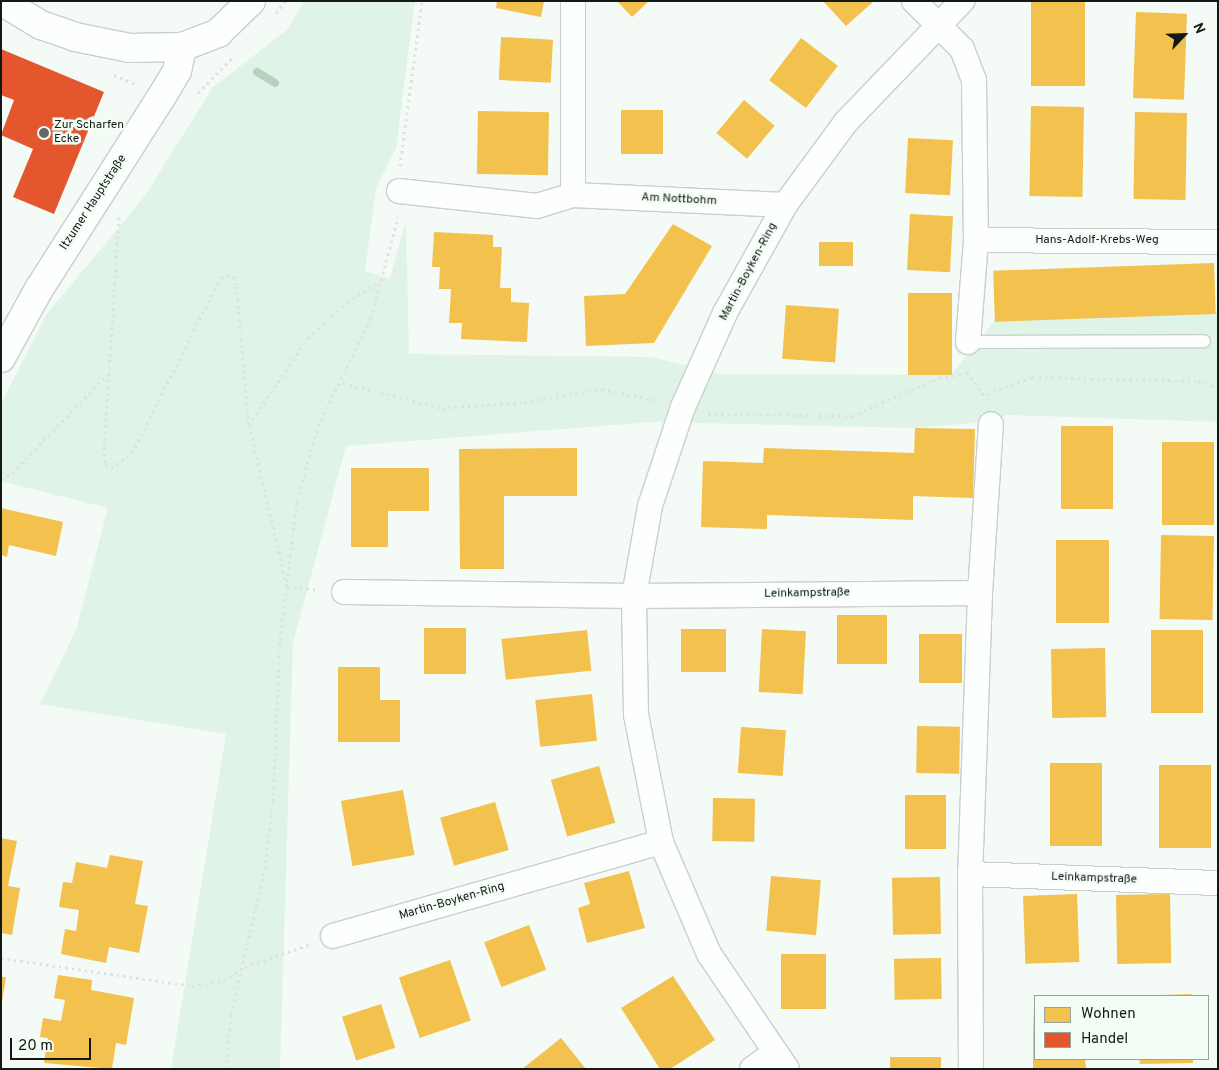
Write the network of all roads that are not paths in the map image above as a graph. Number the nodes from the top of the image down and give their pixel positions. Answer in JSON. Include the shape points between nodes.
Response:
{"nodes":[{"id":1,"x":250,"y":1,"type":"edge"},
{"id":2,"x":573,"y":1,"type":"edge"},
{"id":3,"x":914,"y":1,"type":"edge"},
{"id":4,"x":962,"y":1,"type":"edge"},
{"id":5,"x":10,"y":4,"type":"edge"},
{"id":6,"x":936,"y":24,"type":"junction"},
{"id":7,"x":182,"y":47,"type":"junction"},
{"id":8,"x":399,"y":190,"type":"road end"},
{"id":9,"x":573,"y":195,"type":"junction"},
{"id":10,"x":784,"y":205,"type":"junction"},
{"id":11,"x":976,"y":240,"type":"junction"},
{"id":12,"x":1218,"y":242,"type":"edge"},
{"id":13,"x":1204,"y":341,"type":"dead end"},
{"id":14,"x":968,"y":342,"type":"joint"},
{"id":15,"x":1,"y":358,"type":"edge"},
{"id":16,"x":991,"y":424,"type":"road end"},
{"id":17,"x":344,"y":592,"type":"road end"},
{"id":18,"x":980,"y":592,"type":"junction"},
{"id":19,"x":634,"y":596,"type":"junction"},
{"id":20,"x":661,"y":842,"type":"junction"},
{"id":21,"x":970,"y":874,"type":"junction"},
{"id":22,"x":1218,"y":883,"type":"edge"},
{"id":23,"x":332,"y":936,"type":"road end"},
{"id":24,"x":781,"y":1061,"type":"edge"},
{"id":25,"x":752,"y":1069,"type":"edge"},
{"id":26,"x":971,"y":1069,"type":"edge"}],
"edges":[{"from":1,"to":7,"type":"main road","via":[[218,33]]},
{"from":2,"to":9,"type":"street"},
{"from":3,"to":6,"type":"street"},
{"from":4,"to":6,"type":"street","name":"Martin-Boyken-Ring"},
{"from":5,"to":7,"type":"main road","via":[[75,37],[130,48]]},
{"from":6,"to":10,"type":"street","name":"Martin-Boyken-Ring","via":[[846,122]]},
{"from":6,"to":11,"type":"street","via":[[962,49],[974,80]]},
{"from":7,"to":15,"type":"main road","name":"Itzumer Hauptstraße","via":[[176,71],[38,289]]},
{"from":8,"to":9,"type":"street","name":"Am Nottbohm","via":[[537,206]]},
{"from":9,"to":10,"type":"street","name":"Am Nottbohm"},
{"from":10,"to":19,"type":"street","name":"Martin-Boyken-Ring","via":[[725,313],[683,407],[650,506]]},
{"from":11,"to":12,"type":"street","name":"Hans-Adolf-Krebs-Weg"},
{"from":11,"to":14,"type":"street"},
{"from":13,"to":14,"type":"lane"},
{"from":16,"to":18,"type":"street"},
{"from":17,"to":19,"type":"street"},
{"from":18,"to":19,"type":"street","name":"Leinkampstraße"},
{"from":18,"to":21,"type":"street"},
{"from":19,"to":20,"type":"street","name":"Martin-Boyken-Ring","via":[[636,715]]},
{"from":20,"to":23,"type":"street","name":"Martin-Boyken-Ring"},
{"from":20,"to":24,"type":"street","name":"Martin-Boyken-Ring","via":[[709,954]]},
{"from":21,"to":22,"type":"street","name":"Leinkampstraße"},
{"from":21,"to":26,"type":"street"},
{"from":24,"to":25,"type":"street","name":"Martin-Boyken-Ring"}]}
